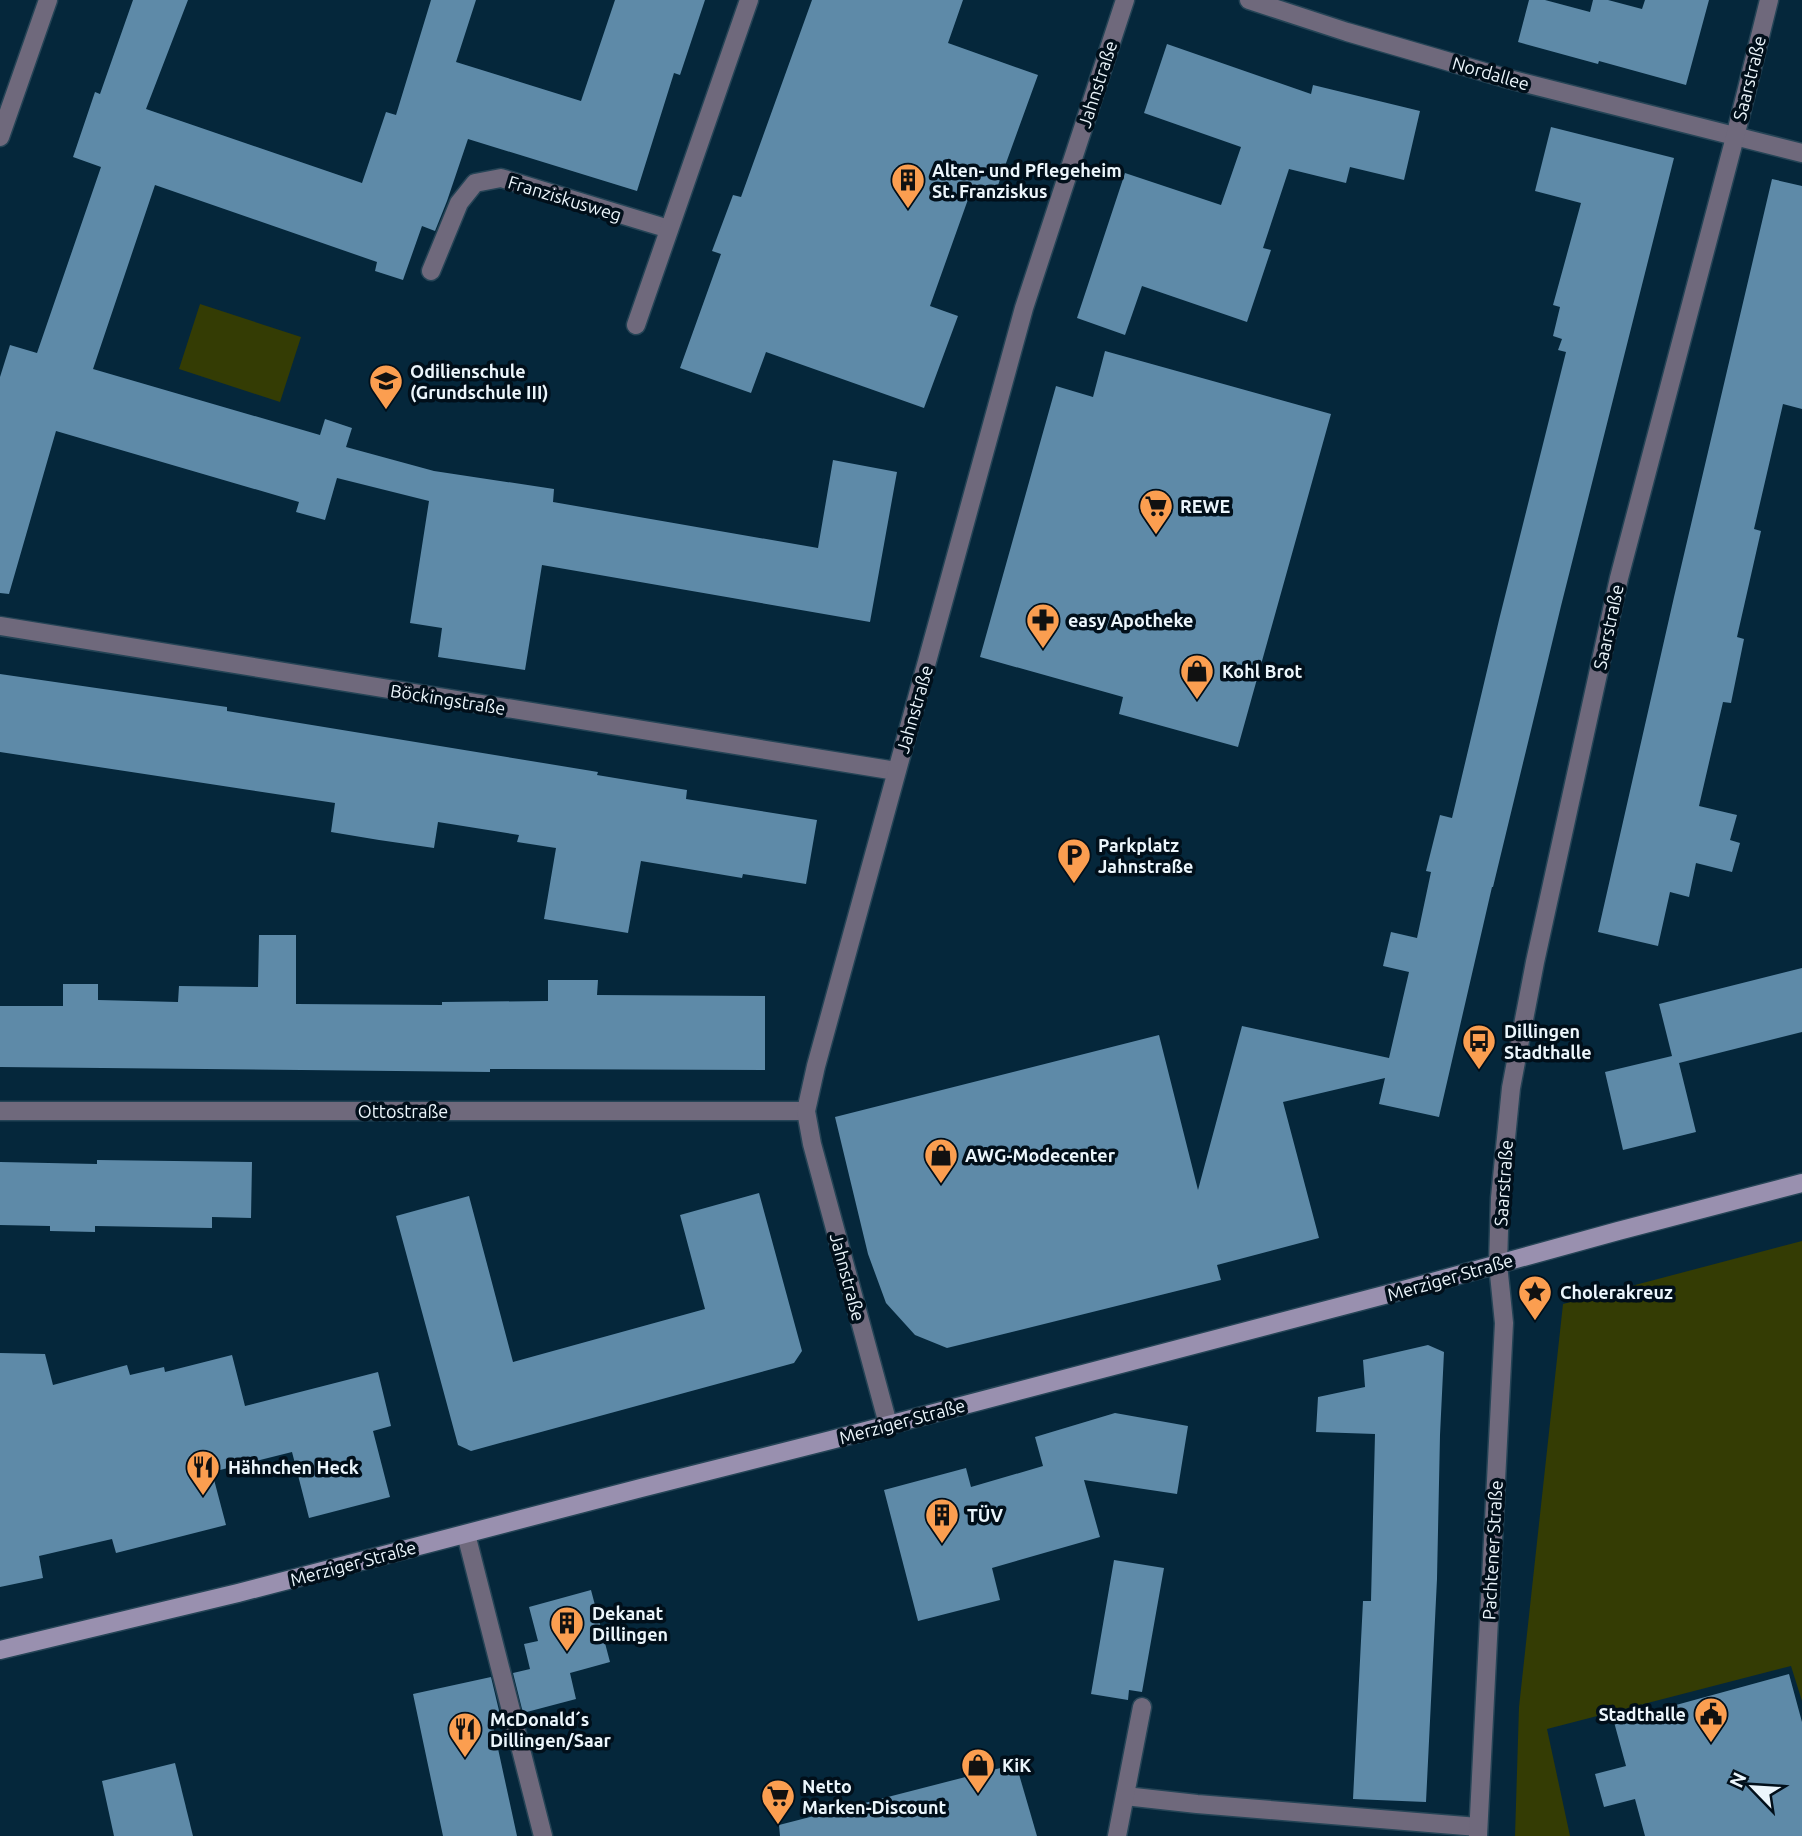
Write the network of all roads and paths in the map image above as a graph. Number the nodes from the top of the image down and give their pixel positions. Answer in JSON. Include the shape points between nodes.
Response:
{"nodes":[{"id":1,"x":48,"y":0,"type":"edge"},
{"id":2,"x":749,"y":0,"type":"edge"},
{"id":3,"x":1125,"y":0,"type":"edge"},
{"id":4,"x":1249,"y":0,"type":"edge"},
{"id":5,"x":1769,"y":0,"type":"edge"},
{"id":6,"x":0,"y":135,"type":"edge"},
{"id":7,"x":1735,"y":137,"type":"junction"},
{"id":8,"x":1802,"y":153,"type":"edge"},
{"id":9,"x":669,"y":229,"type":"junction"},
{"id":10,"x":431,"y":271,"type":"dead end"},
{"id":11,"x":636,"y":325,"type":"dead end"},
{"id":12,"x":0,"y":626,"type":"edge"},
{"id":13,"x":896,"y":771,"type":"junction"},
{"id":14,"x":0,"y":1111,"type":"edge"},
{"id":15,"x":806,"y":1111,"type":"junction"},
{"id":16,"x":1802,"y":1183,"type":"edge"},
{"id":17,"x":1498,"y":1264,"type":"junction"},
{"id":18,"x":888,"y":1424,"type":"junction"},
{"id":19,"x":466,"y":1534,"type":"junction"},
{"id":20,"x":0,"y":1650,"type":"edge"},
{"id":21,"x":1142,"y":1707,"type":"dead end"},
{"id":22,"x":1125,"y":1796,"type":"junction"},
{"id":23,"x":1478,"y":1832,"type":"edge"},
{"id":24,"x":543,"y":1836,"type":"edge"},
{"id":25,"x":1117,"y":1836,"type":"edge"}],
"edges":[{"from":1,"to":6,"type":"street"},
{"from":2,"to":9,"type":"street"},
{"from":3,"to":13,"type":"street","name":"Jahnstraße","via":[[1024,308]]},
{"from":4,"to":7,"type":"street","name":"Nordallee","via":[[1492,74]]},
{"from":5,"to":7,"type":"street","name":"Saarstraße"},
{"from":7,"to":8,"type":"street","name":"Nordallee"},
{"from":7,"to":17,"type":"street","name":"Saarstraße","via":[[1619,578],[1535,961],[1511,1088]]},
{"from":9,"to":10,"type":"street","name":"Franziskusweg","via":[[501,178],[475,183],[458,203]]},
{"from":9,"to":11,"type":"street"},
{"from":12,"to":13,"type":"street","name":"Böckingstraße"},
{"from":13,"to":15,"type":"street","name":"Jahnstraße"},
{"from":14,"to":15,"type":"street","name":"Ottostraße"},
{"from":15,"to":18,"type":"street","name":"Jahnstraße"},
{"from":16,"to":17,"type":"main road","name":"Merziger Straße"},
{"from":17,"to":18,"type":"main road","name":"Merziger Straße"},
{"from":17,"to":23,"type":"street","name":"Pachtener Straße","via":[[1504,1323]]},
{"from":18,"to":19,"type":"main road","name":"Merziger Straße"},
{"from":19,"to":20,"type":"main road","name":"Merziger Straße"},
{"from":19,"to":24,"type":"street"},
{"from":21,"to":22,"type":"street"},
{"from":22,"to":23,"type":"street"},
{"from":22,"to":25,"type":"street"}]}
